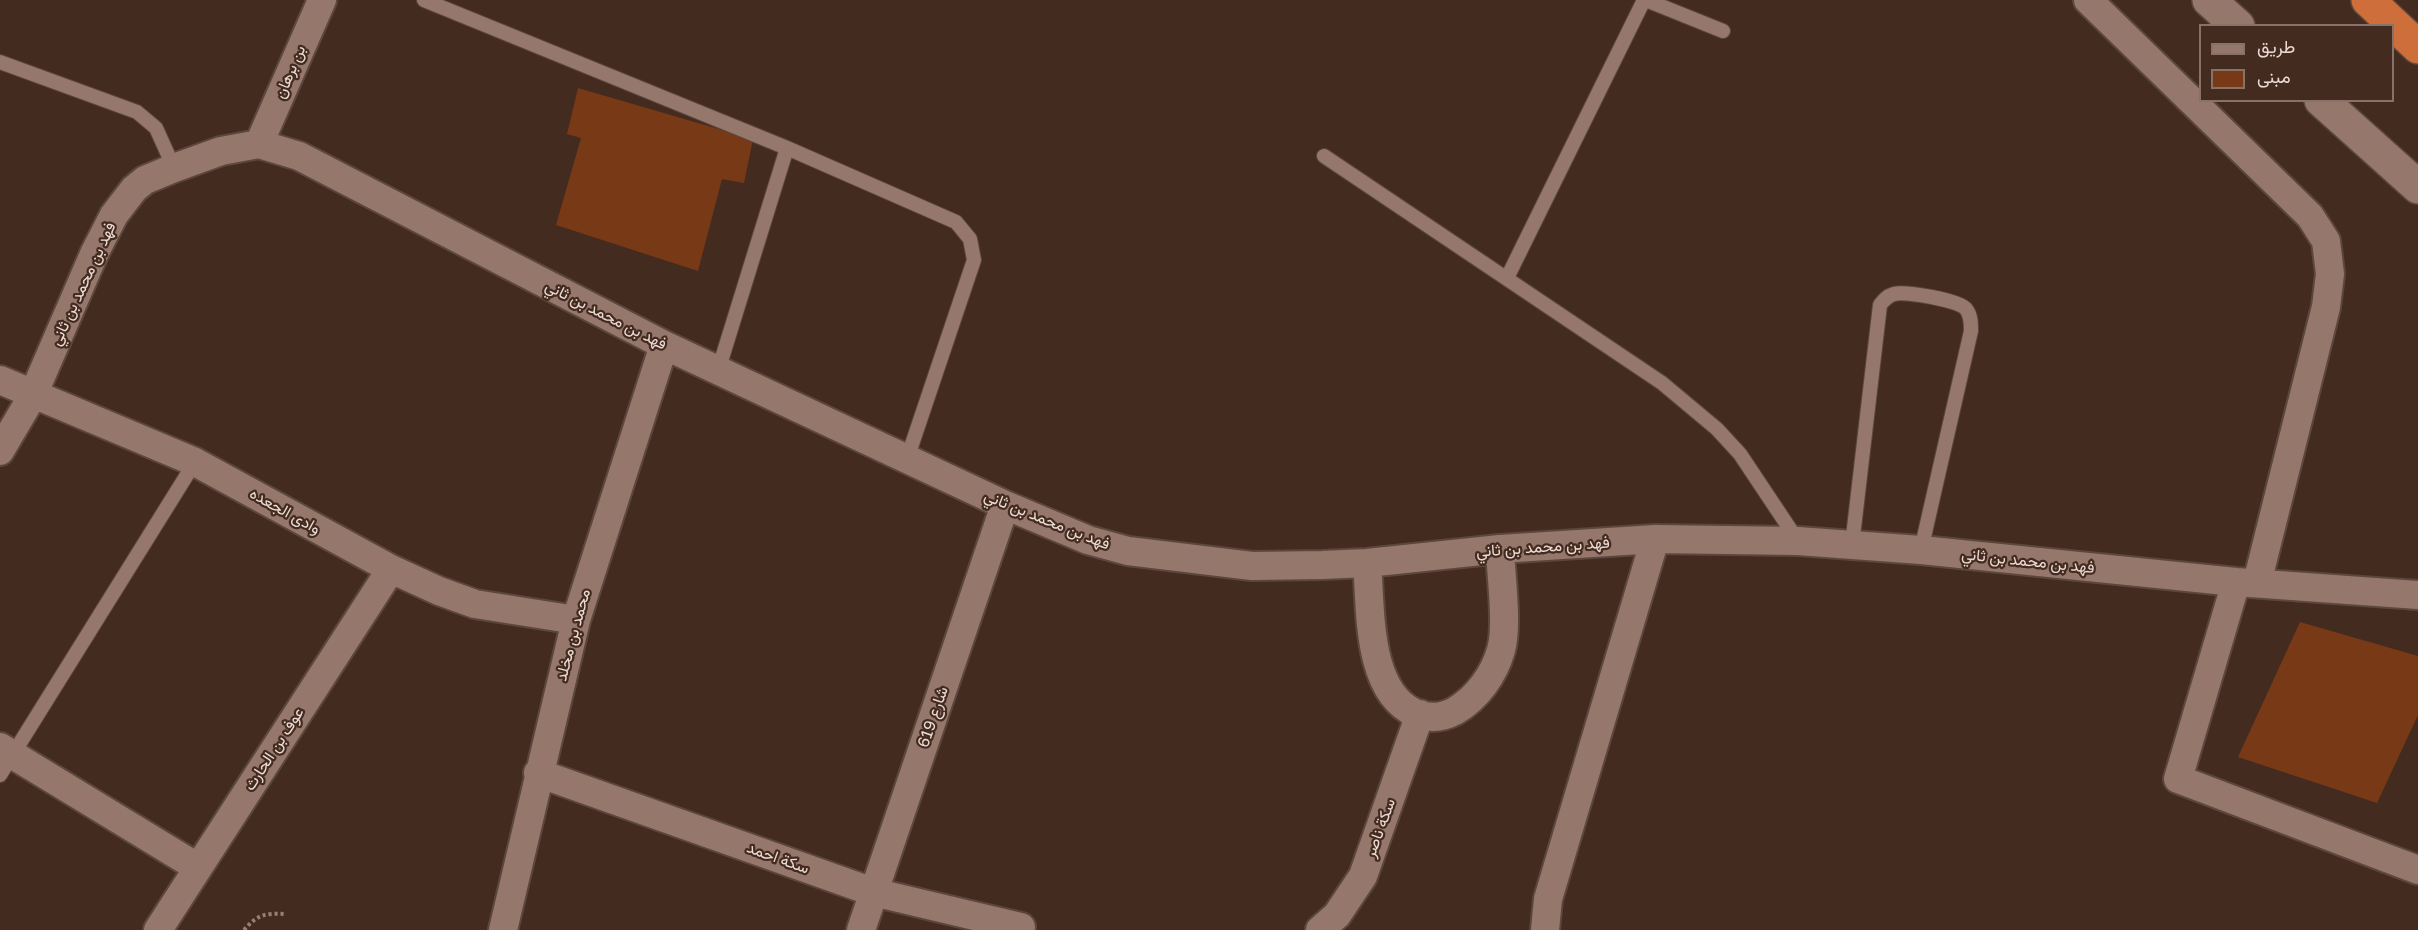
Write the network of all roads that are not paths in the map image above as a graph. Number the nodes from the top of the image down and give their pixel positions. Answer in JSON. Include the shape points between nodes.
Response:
{"nodes":[{"id":1,"x":321,"y":0,"type":"edge"},
{"id":2,"x":424,"y":0,"type":"edge"},
{"id":3,"x":1645,"y":0,"type":"edge"},
{"id":4,"x":2088,"y":0,"type":"edge"},
{"id":5,"x":2210,"y":0,"type":"edge"},
{"id":6,"x":2368,"y":0,"type":"edge"},
{"id":7,"x":2236,"y":24,"type":"edge"},
{"id":8,"x":2394,"y":24,"type":"edge"},
{"id":9,"x":2394,"y":24,"type":"edge"},
{"id":10,"x":1723,"y":31,"type":"dead end"},
{"id":11,"x":2418,"y":47,"type":"edge"},
{"id":12,"x":0,"y":62,"type":"edge"},
{"id":13,"x":2324,"y":102,"type":"edge"},
{"id":14,"x":260,"y":144,"type":"junction"},
{"id":15,"x":787,"y":148,"type":"junction"},
{"id":16,"x":1324,"y":156,"type":"dead end"},
{"id":17,"x":174,"y":168,"type":"junction"},
{"id":18,"x":2418,"y":187,"type":"edge"},
{"id":19,"x":1507,"y":278,"type":"junction"},
{"id":20,"x":664,"y":345,"type":"junction"},
{"id":21,"x":718,"y":370,"type":"junction"},
{"id":22,"x":0,"y":380,"type":"edge"},
{"id":23,"x":33,"y":395,"type":"junction"},
{"id":24,"x":0,"y":451,"type":"edge"},
{"id":25,"x":907,"y":459,"type":"junction"},
{"id":26,"x":195,"y":462,"type":"junction"},
{"id":27,"x":1005,"y":505,"type":"junction"},
{"id":28,"x":1655,"y":539,"type":"junction"},
{"id":29,"x":1798,"y":541,"type":"junction"},
{"id":30,"x":1852,"y":545,"type":"junction"},
{"id":31,"x":1500,"y":549,"type":"junction"},
{"id":32,"x":1921,"y":550,"type":"junction"},
{"id":33,"x":1367,"y":563,"type":"junction"},
{"id":34,"x":391,"y":569,"type":"junction"},
{"id":35,"x":2246,"y":583,"type":"junction"},
{"id":36,"x":2418,"y":595,"type":"edge"},
{"id":37,"x":576,"y":620,"type":"junction"},
{"id":38,"x":1420,"y":714,"type":"junction"},
{"id":39,"x":4,"y":759,"type":"edge"},
{"id":40,"x":538,"y":773,"type":"junction"},
{"id":41,"x":197,"y":867,"type":"junction"},
{"id":42,"x":2418,"y":870,"type":"edge"},
{"id":43,"x":873,"y":892,"type":"junction"},
{"id":44,"x":1021,"y":927,"type":"dead end"},
{"id":45,"x":158,"y":930,"type":"edge"},
{"id":46,"x":503,"y":930,"type":"edge"},
{"id":47,"x":861,"y":930,"type":"edge"},
{"id":48,"x":1320,"y":930,"type":"edge"},
{"id":49,"x":1545,"y":930,"type":"edge"}],
"edges":[{"from":1,"to":14,"type":"street","name":"بن برهان"},
{"from":2,"to":15,"type":"lane"},
{"from":3,"to":10,"type":"lane"},
{"from":3,"to":19,"type":"lane"},
{"from":4,"to":35,"type":"street","via":[[2310,216],[2326,241],[2330,274],[2326,307]]},
{"from":5,"to":7,"type":"main road"},
{"from":6,"to":8,"type":"highway"},
{"from":9,"to":11,"type":"highway"},
{"from":12,"to":17,"type":"lane","via":[[137,112],[156,128]]},
{"from":13,"to":18,"type":"main road"},
{"from":14,"to":17,"type":"street","name":"فهد بن محمد بن ثاني","via":[[221,151]]},
{"from":14,"to":20,"type":"street","name":"فهد بن محمد بن ثاني","via":[[299,156],[355,183]]},
{"from":15,"to":21,"type":"lane"},
{"from":15,"to":25,"type":"lane","via":[[937,212],[956,222],[970,239],[974,260],[969,281]]},
{"from":16,"to":19,"type":"lane"},
{"from":17,"to":23,"type":"street","name":"فهد بن محمد بن ثاني","via":[[134,189],[114,215]]},
{"from":19,"to":29,"type":"lane","via":[[1662,383],[1717,429],[1740,454]]},
{"from":20,"to":21,"type":"street","name":"فهد بن محمد بن ثاني"},
{"from":20,"to":37,"type":"street","name":"محمد بن مخلد"},
{"from":21,"to":25,"type":"street","name":"فهد بن محمد بن ثاني"},
{"from":22,"to":23,"type":"street","name":"وادى الجعده"},
{"from":23,"to":24,"type":"street","name":"فهد بن محمد بن ثاني"},
{"from":23,"to":26,"type":"street","name":"وادى الجعده"},
{"from":25,"to":27,"type":"street","name":"فهد بن محمد بن ثاني"},
{"from":26,"to":34,"type":"street","name":"وادى الجعده"},
{"from":26,"to":39,"type":"lane"},
{"from":27,"to":33,"type":"street","name":"فهد بن محمد بن ثاني","via":[[1088,540],[1128,551],[1251,566]]},
{"from":27,"to":43,"type":"street","name":"شارع 619"},
{"from":28,"to":29,"type":"street","name":"فهد بن محمد بن ثاني"},
{"from":28,"to":31,"type":"street","name":"فهد بن محمد بن ثاني"},
{"from":28,"to":49,"type":"street","via":[[1548,899]]},
{"from":29,"to":30,"type":"street","name":"فهد بن محمد بن ثاني"},
{"from":30,"to":32,"type":"street","name":"فهد بن محمد بن ثاني"},
{"from":30,"to":32,"type":"lane","via":[[1880,305],[1896,293],[1957,302],[1971,319]]},
{"from":31,"to":33,"type":"street","name":"فهد بن محمد بن ثاني"},
{"from":31,"to":38,"type":"street","via":[[1503,633],[1494,668],[1467,704],[1434,718]]},
{"from":32,"to":35,"type":"street","name":"فهد بن محمد بن ثاني"},
{"from":33,"to":38,"type":"street","via":[[1379,667],[1399,702]]},
{"from":34,"to":37,"type":"street","name":"وادى الجعده","via":[[475,604]]},
{"from":34,"to":41,"type":"street","name":"عوف بن الحارث"},
{"from":35,"to":36,"type":"street","name":"فهد بن محمد بن ثاني"},
{"from":35,"to":42,"type":"street","via":[[2178,779]]},
{"from":37,"to":40,"type":"street","name":"محمد بن مخلد"},
{"from":38,"to":48,"type":"street","name":"سكة ناصر","via":[[1363,876],[1337,915]]},
{"from":39,"to":41,"type":"street"},
{"from":40,"to":43,"type":"street","name":"سكة احمد"},
{"from":40,"to":46,"type":"street","name":"محمد بن مخلد"},
{"from":41,"to":45,"type":"street","name":"عوف بن الحارث"},
{"from":43,"to":44,"type":"street","name":"سكة احمد"},
{"from":43,"to":47,"type":"street","name":"شارع 619"}]}
